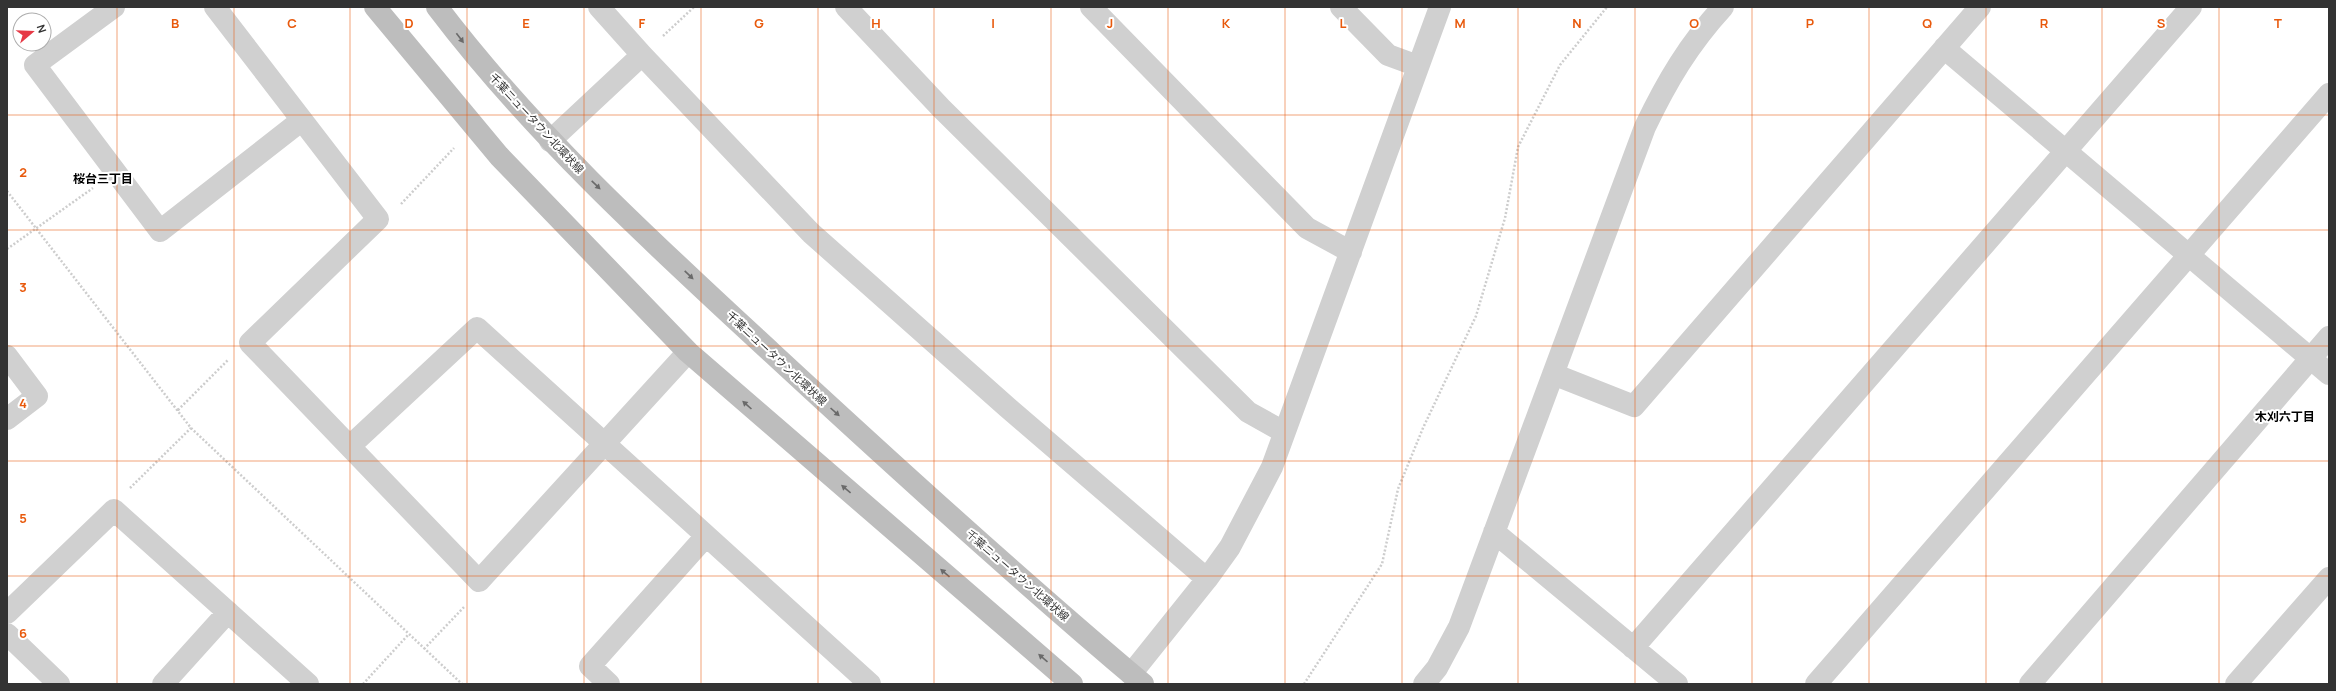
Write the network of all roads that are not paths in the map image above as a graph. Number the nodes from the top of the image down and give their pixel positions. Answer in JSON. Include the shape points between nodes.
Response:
{"nodes":[{"id":1,"x":114,"y":7,"type":"edge"},
{"id":2,"x":215,"y":7,"type":"edge"},
{"id":3,"x":375,"y":7,"type":"edge"},
{"id":4,"x":437,"y":7,"type":"edge"},
{"id":5,"x":599,"y":7,"type":"edge"},
{"id":6,"x":846,"y":7,"type":"edge"},
{"id":7,"x":1091,"y":7,"type":"edge"},
{"id":8,"x":1341,"y":7,"type":"edge"},
{"id":9,"x":1440,"y":7,"type":"edge"},
{"id":10,"x":1723,"y":7,"type":"edge"},
{"id":11,"x":1980,"y":7,"type":"edge"},
{"id":12,"x":2192,"y":7,"type":"edge"},
{"id":13,"x":1944,"y":48,"type":"junction"},
{"id":14,"x":642,"y":55,"type":"junction"},
{"id":15,"x":1418,"y":66,"type":"junction"},
{"id":16,"x":2329,"y":94,"type":"edge"},
{"id":17,"x":302,"y":120,"type":"junction"},
{"id":18,"x":550,"y":141,"type":"junction"},
{"id":19,"x":2066,"y":151,"type":"junction"},
{"id":20,"x":1351,"y":252,"type":"junction"},
{"id":21,"x":2189,"y":255,"type":"junction"},
{"id":22,"x":2329,"y":337,"type":"edge"},
{"id":23,"x":688,"y":352,"type":"junction"},
{"id":24,"x":7,"y":356,"type":"edge"},
{"id":25,"x":2311,"y":358,"type":"junction"},
{"id":26,"x":1553,"y":374,"type":"junction"},
{"id":27,"x":2329,"y":374,"type":"edge"},
{"id":28,"x":7,"y":419,"type":"edge"},
{"id":29,"x":1284,"y":432,"type":"junction"},
{"id":30,"x":604,"y":443,"type":"junction"},
{"id":31,"x":350,"y":446,"type":"junction"},
{"id":32,"x":1494,"y":532,"type":"junction"},
{"id":33,"x":706,"y":536,"type":"junction"},
{"id":34,"x":2329,"y":578,"type":"edge"},
{"id":35,"x":1207,"y":579,"type":"junction"},
{"id":36,"x":228,"y":612,"type":"junction"},
{"id":37,"x":7,"y":613,"type":"edge"},
{"id":38,"x":7,"y":634,"type":"edge"},
{"id":39,"x":1633,"y":648,"type":"junction"},
{"id":40,"x":1137,"y":679,"type":"edge"},
{"id":41,"x":862,"y":682,"type":"edge"},
{"id":42,"x":60,"y":684,"type":"edge"},
{"id":43,"x":163,"y":684,"type":"edge"},
{"id":44,"x":308,"y":684,"type":"edge"},
{"id":45,"x":609,"y":684,"type":"edge"},
{"id":46,"x":1072,"y":684,"type":"edge"},
{"id":47,"x":1424,"y":684,"type":"edge"},
{"id":48,"x":1677,"y":684,"type":"edge"},
{"id":49,"x":1816,"y":684,"type":"edge"},
{"id":50,"x":2030,"y":684,"type":"edge"},
{"id":51,"x":2236,"y":684,"type":"edge"}],
"edges":[{"from":1,"to":17,"type":"street","via":[[35,65],[160,231]]},
{"from":2,"to":17,"type":"street"},
{"from":3,"to":23,"type":"main road","via":[[499,156]]},
{"from":4,"to":18,"type":"main road","name":"千葉ニュータウン北環状線","one_way":true,"via":[[475,57]]},
{"from":5,"to":14,"type":"street"},
{"from":6,"to":29,"type":"street","via":[[941,108],[1248,412]]},
{"from":7,"to":20,"type":"street","via":[[1307,228]]},
{"from":8,"to":15,"type":"street","via":[[1388,55]]},
{"from":9,"to":15,"type":"street"},
{"from":10,"to":26,"type":"street","via":[[1684,53],[1645,127]]},
{"from":11,"to":13,"type":"street"},
{"from":12,"to":19,"type":"street"},
{"from":13,"to":19,"type":"street"},
{"from":13,"to":26,"type":"street","via":[[1634,406]]},
{"from":14,"to":18,"type":"street"},
{"from":14,"to":35,"type":"street","via":[[811,233],[1007,407]]},
{"from":15,"to":20,"type":"street"},
{"from":16,"to":21,"type":"street"},
{"from":17,"to":31,"type":"street","via":[[378,220],[250,343]]},
{"from":18,"to":40,"type":"main road","name":"千葉ニュータウン北環状線","one_way":true,"via":[[725,310],[826,403]]},
{"from":19,"to":21,"type":"street"},
{"from":19,"to":39,"type":"street"},
{"from":20,"to":29,"type":"street"},
{"from":21,"to":25,"type":"street"},
{"from":21,"to":49,"type":"street"},
{"from":22,"to":25,"type":"street"},
{"from":23,"to":30,"type":"street"},
{"from":46,"to":23,"type":"main road","one_way":true},
{"from":24,"to":28,"type":"street","via":[[37,396]]},
{"from":25,"to":27,"type":"street"},
{"from":25,"to":50,"type":"street"},
{"from":26,"to":32,"type":"street"},
{"from":29,"to":35,"type":"street","via":[[1272,467],[1248,514],[1230,547]]},
{"from":30,"to":31,"type":"street","via":[[477,328]]},
{"from":30,"to":31,"type":"street","via":[[479,581]]},
{"from":30,"to":33,"type":"street"},
{"from":32,"to":39,"type":"street"},
{"from":32,"to":47,"type":"street","via":[[1459,627],[1437,668]]},
{"from":33,"to":41,"type":"street"},
{"from":33,"to":45,"type":"street","via":[[590,666]]},
{"from":34,"to":51,"type":"street"},
{"from":35,"to":40,"type":"street"},
{"from":36,"to":37,"type":"street","via":[[114,510]]},
{"from":36,"to":43,"type":"street"},
{"from":36,"to":44,"type":"street"},
{"from":38,"to":42,"type":"street"},
{"from":39,"to":48,"type":"street"}]}
